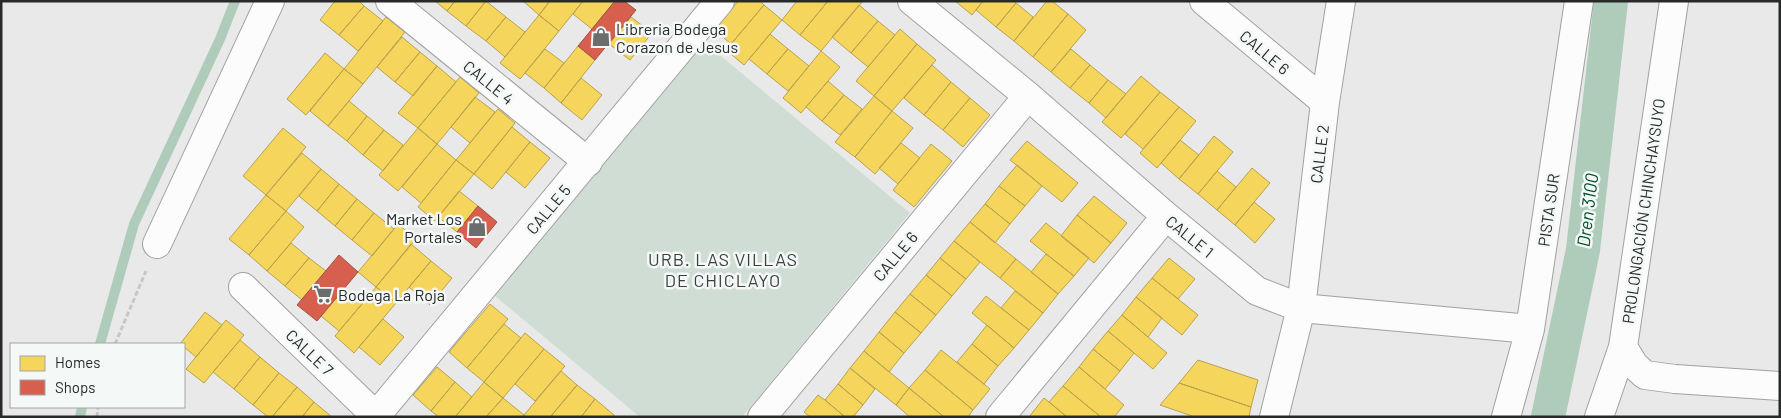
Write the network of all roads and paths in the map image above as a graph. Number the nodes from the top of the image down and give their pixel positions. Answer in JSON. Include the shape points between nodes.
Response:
{"nodes":[{"id":1,"x":270,"y":1,"type":"edge"},
{"id":2,"x":390,"y":1,"type":"edge"},
{"id":3,"x":720,"y":1,"type":"edge"},
{"id":4,"x":912,"y":1,"type":"edge"},
{"id":5,"x":1204,"y":1,"type":"edge"},
{"id":6,"x":1342,"y":1,"type":"edge"},
{"id":7,"x":1579,"y":1,"type":"edge"},
{"id":8,"x":1674,"y":1,"type":"edge"},
{"id":9,"x":1028,"y":96,"type":"junction"},
{"id":10,"x":1325,"y":102,"type":"junction"},
{"id":11,"x":588,"y":162,"type":"junction"},
{"id":12,"x":1166,"y":216,"type":"junction"},
{"id":13,"x":157,"y":244,"type":"joint"},
{"id":14,"x":243,"y":287,"type":"dead end"},
{"id":15,"x":1301,"y":308,"type":"junction"},
{"id":16,"x":1530,"y":329,"type":"junction"},
{"id":17,"x":115,"y":343,"type":"edge"},
{"id":18,"x":1623,"y":347,"type":"junction"},
{"id":19,"x":1780,"y":386,"type":"edge"},
{"id":20,"x":376,"y":416,"type":"edge"},
{"id":21,"x":762,"y":417,"type":"edge"},
{"id":22,"x":1000,"y":417,"type":"edge"},
{"id":23,"x":1274,"y":417,"type":"edge"},
{"id":24,"x":1506,"y":417,"type":"edge"},
{"id":25,"x":1599,"y":417,"type":"edge"}],
"edges":[{"from":1,"to":13,"type":"street"},
{"from":2,"to":11,"type":"street","name":"CALLE 4"},
{"from":3,"to":11,"type":"street","name":"CALLE 5"},
{"from":4,"to":9,"type":"street","name":"CALLE 1"},
{"from":5,"to":10,"type":"street","name":"CALLE 6"},
{"from":6,"to":10,"type":"street","name":"CALLE 2"},
{"from":7,"to":16,"type":"street","name":"PISTA SUR"},
{"from":8,"to":18,"type":"street","name":"PROLONGACIÓN CHINCHAYSUYO"},
{"from":9,"to":12,"type":"street","name":"CALLE 1"},
{"from":9,"to":21,"type":"street","name":"CALLE 6"},
{"from":10,"to":15,"type":"street","name":"CALLE 2"},
{"from":11,"to":20,"type":"street","name":"CALLE 5"},
{"from":12,"to":15,"type":"street","name":"CALLE 1","via":[[1257,291]]},
{"from":12,"to":22,"type":"street"},
{"from":13,"to":17,"type":"path"},
{"from":14,"to":20,"type":"street","name":"CALLE 7"},
{"from":15,"to":16,"type":"street","name":"CALLE 1"},
{"from":15,"to":23,"type":"street","name":"CALLE 2"},
{"from":16,"to":24,"type":"street","name":"PISTA SUR"},
{"from":18,"to":19,"type":"street","via":[[1645,375]]},
{"from":18,"to":25,"type":"street","name":"PROLONGACIÓN CHINCHAYSUYO"}]}
